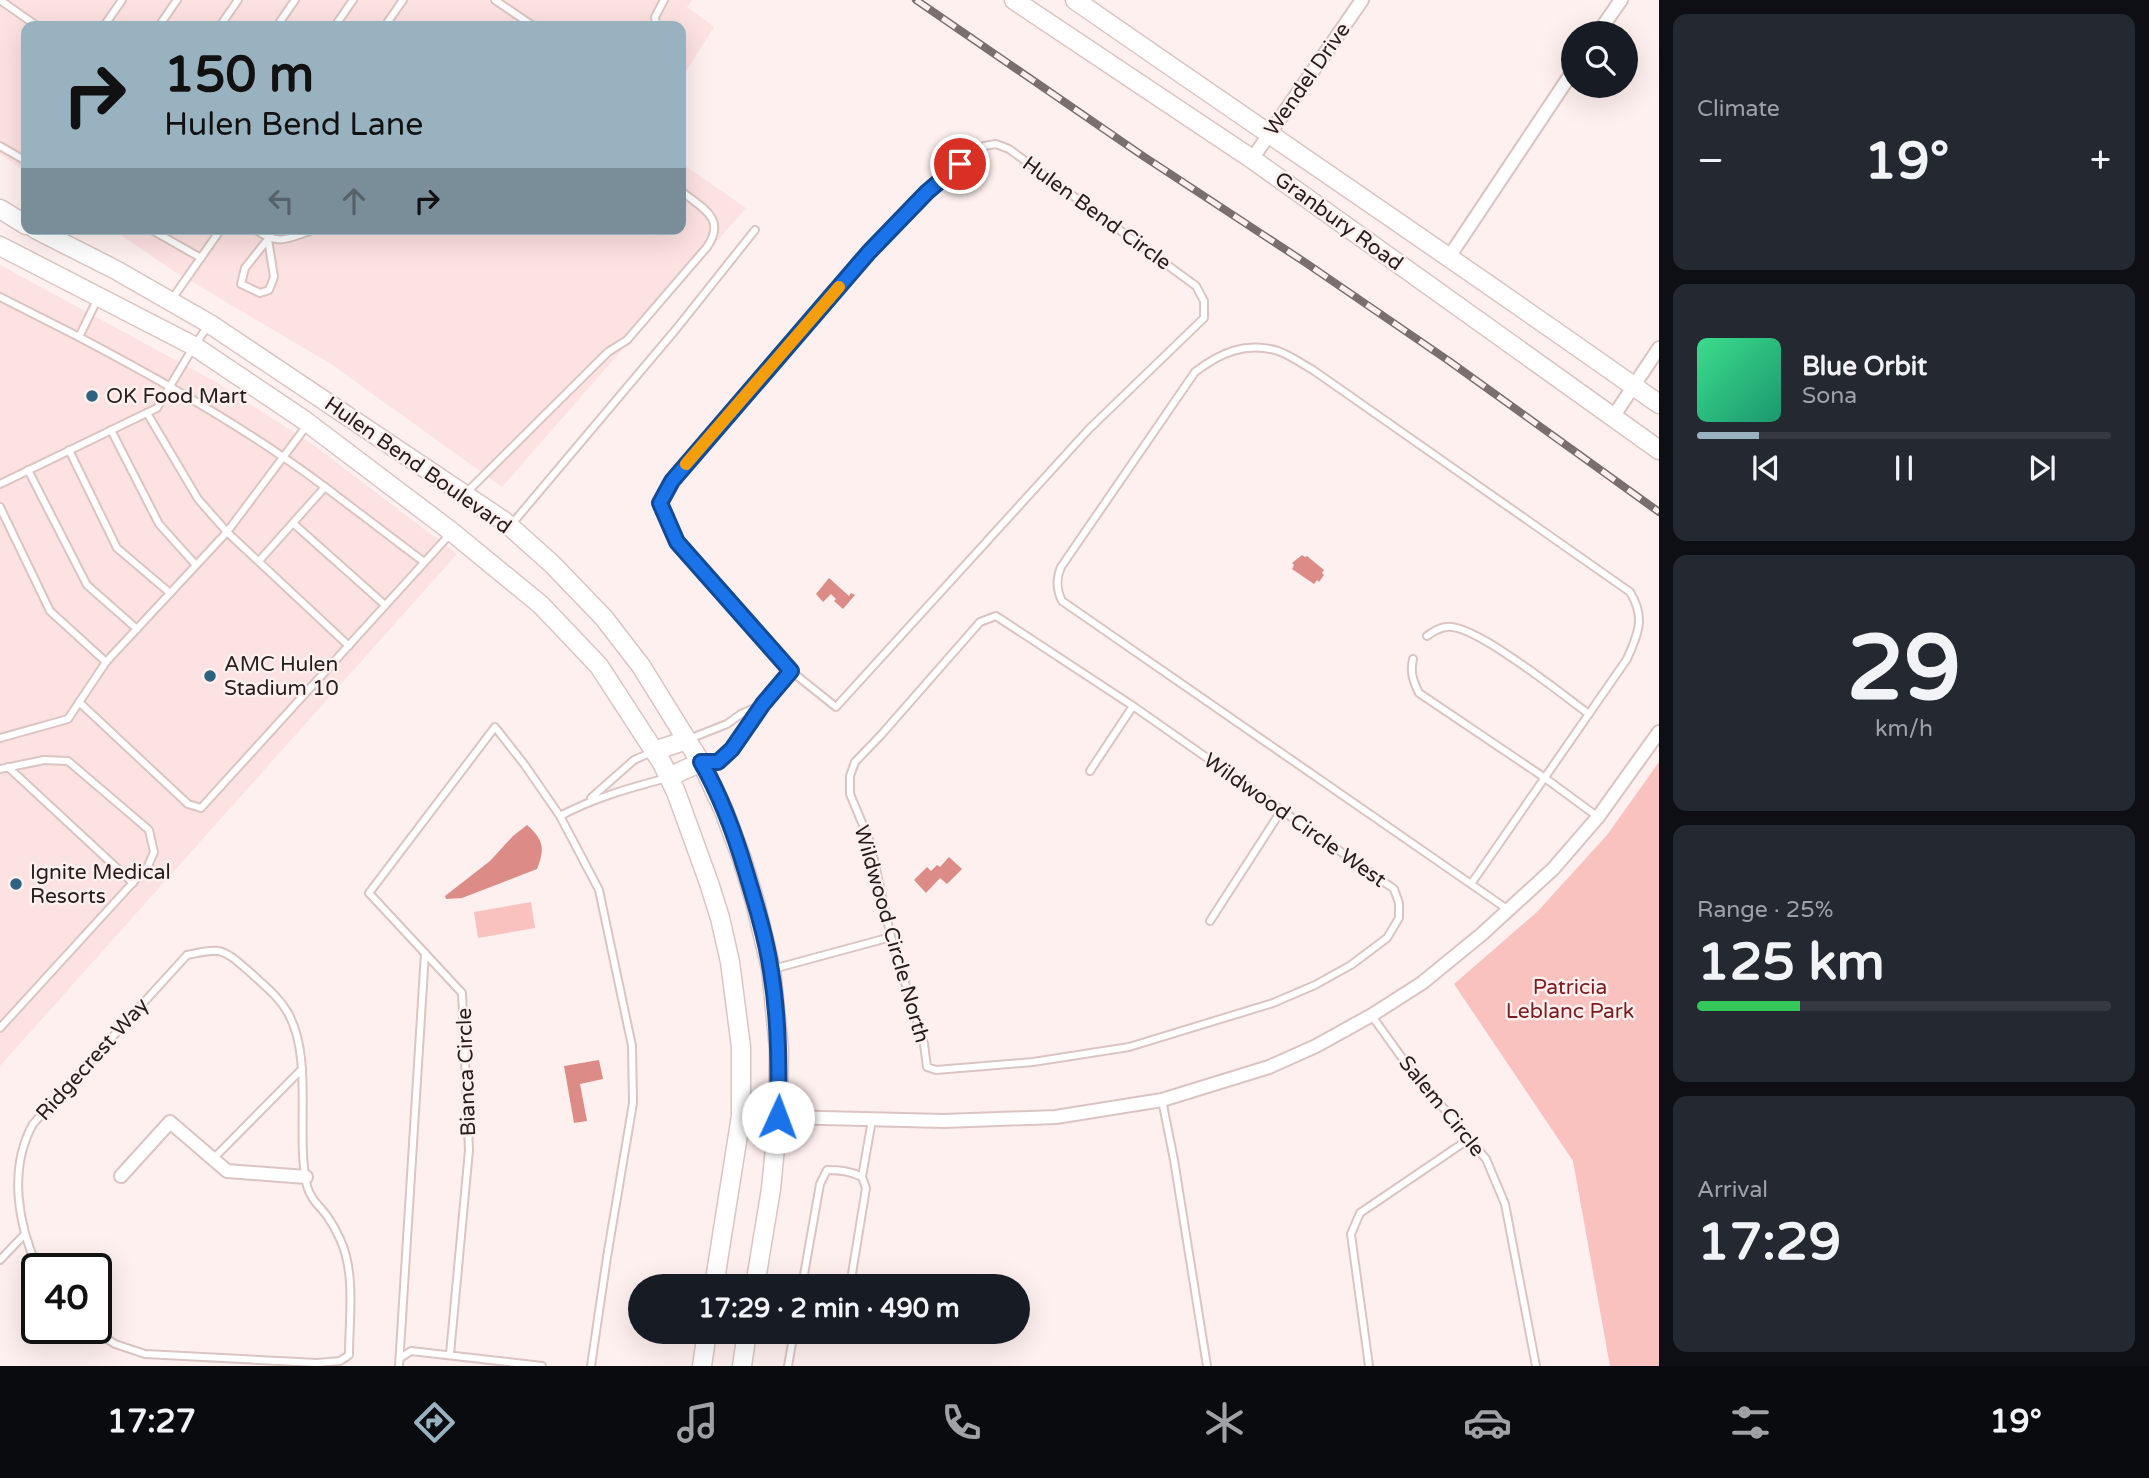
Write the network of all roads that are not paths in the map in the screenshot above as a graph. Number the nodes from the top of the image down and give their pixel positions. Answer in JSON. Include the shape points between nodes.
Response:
{"nodes":[{"id":1,"x":122,"y":0,"type":"edge"},
{"id":2,"x":177,"y":0,"type":"edge"},
{"id":3,"x":238,"y":0,"type":"edge"},
{"id":4,"x":295,"y":0,"type":"edge"},
{"id":5,"x":353,"y":0,"type":"edge"},
{"id":6,"x":403,"y":0,"type":"edge"},
{"id":7,"x":495,"y":0,"type":"edge"},
{"id":8,"x":664,"y":0,"type":"edge"},
{"id":9,"x":1014,"y":0,"type":"edge"},
{"id":10,"x":1075,"y":0,"type":"edge"},
{"id":11,"x":1362,"y":0,"type":"edge"},
{"id":12,"x":1620,"y":0,"type":"edge"},
{"id":13,"x":1,"y":2,"type":"edge"},
{"id":14,"x":30,"y":21,"type":"edge"},
{"id":15,"x":107,"y":21,"type":"edge"},
{"id":16,"x":162,"y":21,"type":"edge"},
{"id":17,"x":223,"y":21,"type":"edge"},
{"id":18,"x":280,"y":21,"type":"edge"},
{"id":19,"x":338,"y":21,"type":"edge"},
{"id":20,"x":388,"y":21,"type":"edge"},
{"id":21,"x":526,"y":21,"type":"edge"},
{"id":22,"x":655,"y":21,"type":"edge"},
{"id":23,"x":1606,"y":21,"type":"edge"},
{"id":24,"x":1561,"y":89,"type":"edge"},
{"id":25,"x":1268,"y":135,"type":"junction"},
{"id":26,"x":0,"y":146,"type":"edge"},
{"id":27,"x":21,"y":157,"type":"edge"},
{"id":28,"x":1252,"y":159,"type":"junction"},
{"id":29,"x":686,"y":195,"type":"edge"},
{"id":30,"x":0,"y":209,"type":"edge"},
{"id":31,"x":21,"y":222,"type":"edge"},
{"id":32,"x":755,"y":230,"type":"dead end"},
{"id":33,"x":46,"y":235,"type":"edge"},
{"id":34,"x":52,"y":235,"type":"edge"},
{"id":35,"x":161,"y":235,"type":"edge"},
{"id":36,"x":217,"y":235,"type":"edge"},
{"id":37,"x":263,"y":235,"type":"edge"},
{"id":38,"x":298,"y":235,"type":"edge"},
{"id":39,"x":268,"y":239,"type":"junction"},
{"id":40,"x":0,"y":246,"type":"edge"},
{"id":41,"x":1449,"y":257,"type":"junction"},
{"id":42,"x":201,"y":258,"type":"junction"},
{"id":43,"x":38,"y":265,"type":"junction"},
{"id":44,"x":99,"y":296,"type":"junction"},
{"id":45,"x":0,"y":297,"type":"edge"},
{"id":46,"x":171,"y":302,"type":"junction"},
{"id":47,"x":210,"y":324,"type":"junction"},
{"id":48,"x":79,"y":337,"type":"junction"},
{"id":49,"x":194,"y":346,"type":"junction"},
{"id":50,"x":1659,"y":348,"type":"edge"},
{"id":51,"x":1633,"y":385,"type":"junction"},
{"id":52,"x":170,"y":386,"type":"junction"},
{"id":53,"x":1659,"y":404,"type":"edge"},
{"id":54,"x":147,"y":412,"type":"junction"},
{"id":55,"x":1612,"y":418,"type":"junction"},
{"id":56,"x":309,"y":423,"type":"junction"},
{"id":57,"x":111,"y":430,"type":"junction"},
{"id":58,"x":69,"y":450,"type":"junction"},
{"id":59,"x":1659,"y":450,"type":"edge"},
{"id":60,"x":284,"y":456,"type":"junction"},
{"id":61,"x":28,"y":470,"type":"junction"},
{"id":62,"x":0,"y":484,"type":"edge"},
{"id":63,"x":325,"y":487,"type":"junction"},
{"id":64,"x":464,"y":495,"type":"junction"},
{"id":65,"x":0,"y":507,"type":"edge"},
{"id":66,"x":294,"y":524,"type":"junction"},
{"id":67,"x":510,"y":526,"type":"junction"},
{"id":68,"x":226,"y":532,"type":"junction"},
{"id":69,"x":452,"y":532,"type":"junction"},
{"id":70,"x":259,"y":561,"type":"junction"},
{"id":71,"x":425,"y":562,"type":"junction"},
{"id":72,"x":195,"y":564,"type":"junction"},
{"id":73,"x":170,"y":593,"type":"junction"},
{"id":74,"x":385,"y":605,"type":"junction"},
{"id":75,"x":136,"y":629,"type":"junction"},
{"id":76,"x":1427,"y":636,"type":"dead end"},
{"id":77,"x":349,"y":646,"type":"junction"},
{"id":78,"x":1413,"y":659,"type":"dead end"},
{"id":79,"x":106,"y":662,"type":"junction"},
{"id":80,"x":791,"y":671,"type":"junction"},
{"id":81,"x":79,"y":702,"type":"junction"},
{"id":82,"x":763,"y":704,"type":"junction"},
{"id":83,"x":1133,"y":706,"type":"junction"},
{"id":84,"x":1589,"y":714,"type":"junction"},
{"id":85,"x":1659,"y":732,"type":"edge"},
{"id":86,"x":0,"y":738,"type":"edge"},
{"id":87,"x":687,"y":740,"type":"junction"},
{"id":88,"x":654,"y":751,"type":"junction"},
{"id":89,"x":701,"y":762,"type":"junction"},
{"id":90,"x":855,"y":762,"type":"joint"},
{"id":91,"x":8,"y":767,"type":"junction"},
{"id":92,"x":0,"y":769,"type":"edge"},
{"id":93,"x":1090,"y":771,"type":"dead end"},
{"id":94,"x":669,"y":778,"type":"junction"},
{"id":95,"x":1545,"y":778,"type":"junction"},
{"id":96,"x":587,"y":802,"type":"junction"},
{"id":97,"x":1281,"y":811,"type":"junction"},
{"id":98,"x":560,"y":816,"type":"junction"},
{"id":99,"x":1598,"y":817,"type":"junction"},
{"id":100,"x":133,"y":883,"type":"junction"},
{"id":101,"x":1471,"y":884,"type":"junction"},
{"id":102,"x":1507,"y":909,"type":"junction"},
{"id":103,"x":1210,"y":920,"type":"dead end"},
{"id":104,"x":891,"y":937,"type":"junction"},
{"id":105,"x":425,"y":953,"type":"junction"},
{"id":106,"x":771,"y":970,"type":"junction"},
{"id":107,"x":1372,"y":1015,"type":"junction"},
{"id":108,"x":0,"y":1028,"type":"edge"},
{"id":109,"x":926,"y":1067,"type":"joint"},
{"id":110,"x":302,"y":1069,"type":"junction"},
{"id":111,"x":1162,"y":1100,"type":"junction"},
{"id":112,"x":741,"y":1116,"type":"junction"},
{"id":113,"x":778,"y":1117,"type":"junction"},
{"id":114,"x":873,"y":1119,"type":"junction"},
{"id":115,"x":1469,"y":1139,"type":"junction"},
{"id":116,"x":214,"y":1159,"type":"junction"},
{"id":117,"x":121,"y":1176,"type":"dead end"},
{"id":118,"x":306,"y":1177,"type":"junction"},
{"id":119,"x":862,"y":1177,"type":"junction"},
{"id":120,"x":25,"y":1234,"type":"junction"},
{"id":121,"x":32,"y":1253,"type":"edge"},
{"id":122,"x":0,"y":1260,"type":"edge"},
{"id":123,"x":716,"y":1274,"type":"edge"},
{"id":124,"x":757,"y":1274,"type":"edge"},
{"id":125,"x":804,"y":1274,"type":"edge"},
{"id":126,"x":852,"y":1274,"type":"edge"},
{"id":127,"x":112,"y":1342,"type":"edge"},
{"id":128,"x":705,"y":1344,"type":"edge"},
{"id":129,"x":745,"y":1344,"type":"edge"},
{"id":130,"x":792,"y":1344,"type":"edge"},
{"id":131,"x":450,"y":1354,"type":"junction"},
{"id":132,"x":400,"y":1358,"type":"junction"},
{"id":133,"x":224,"y":1362,"type":"edge"},
{"id":134,"x":399,"y":1366,"type":"edge"},
{"id":135,"x":542,"y":1366,"type":"edge"},
{"id":136,"x":591,"y":1366,"type":"edge"},
{"id":137,"x":702,"y":1366,"type":"edge"},
{"id":138,"x":742,"y":1366,"type":"edge"},
{"id":139,"x":788,"y":1366,"type":"edge"},
{"id":140,"x":1207,"y":1366,"type":"edge"},
{"id":141,"x":1369,"y":1366,"type":"edge"},
{"id":142,"x":1536,"y":1366,"type":"edge"}],
"edges":[{"from":1,"to":15,"type":"lane"},
{"from":2,"to":16,"type":"lane"},
{"from":3,"to":17,"type":"lane"},
{"from":4,"to":18,"type":"lane"},
{"from":5,"to":19,"type":"lane"},
{"from":6,"to":20,"type":"lane"},
{"from":7,"to":21,"type":"lane"},
{"from":8,"to":22,"type":"lane"},
{"from":9,"to":28,"type":"street","name":"Granbury Road"},
{"from":10,"to":25,"type":"street","name":"Granbury Road"},
{"from":11,"to":25,"type":"street","name":"Wendel Drive"},
{"from":12,"to":23,"type":"street"},
{"from":13,"to":14,"type":"lane"},
{"from":24,"to":41,"type":"street"},
{"from":25,"to":28,"type":"street","name":"Wendel Drive"},
{"from":25,"to":41,"type":"street","name":"Granbury Road"},
{"from":26,"to":27,"type":"lane"},
{"from":28,"to":55,"type":"street","name":"Granbury Road"},
{"from":29,"to":64,"type":"lane","via":[[715,222],[715,236],[707,247],[627,340],[608,352]]},
{"from":30,"to":31,"type":"street"},
{"from":32,"to":67,"type":"lane"},
{"from":33,"to":43,"type":"street"},
{"from":34,"to":46,"type":"street","name":"Hulen Bend Boulevard"},
{"from":35,"to":42,"type":"lane"},
{"from":36,"to":42,"type":"lane"},
{"from":37,"to":39,"type":"lane"},
{"from":38,"to":39,"type":"lane"},
{"from":39,"to":39,"type":"lane","via":[[246,268],[241,284],[260,293],[269,290],[274,277]]},
{"from":40,"to":43,"type":"street","name":"Hulen Bend Boulevard"},
{"from":41,"to":51,"type":"street","name":"Granbury Road"},
{"from":42,"to":46,"type":"lane"},
{"from":43,"to":44,"type":"street","name":"Hulen Bend Boulevard"},
{"from":44,"to":48,"type":"lane"},
{"from":44,"to":49,"type":"street","name":"Hulen Bend Boulevard"},
{"from":45,"to":48,"type":"lane"},
{"from":46,"to":47,"type":"street","name":"Hulen Bend Boulevard"},
{"from":47,"to":49,"type":"lane"},
{"from":47,"to":64,"type":"street","name":"Hulen Bend Boulevard"},
{"from":48,"to":52,"type":"lane"},
{"from":49,"to":52,"type":"lane"},
{"from":49,"to":56,"type":"street","name":"Hulen Bend Boulevard"},
{"from":50,"to":51,"type":"street"},
{"from":51,"to":53,"type":"street","name":"Granbury Road"},
{"from":51,"to":55,"type":"street"},
{"from":52,"to":54,"type":"lane","via":[[157,408]]},
{"from":52,"to":60,"type":"lane"},
{"from":54,"to":57,"type":"lane"},
{"from":54,"to":68,"type":"lane","via":[[198,499]]},
{"from":55,"to":59,"type":"street","name":"Granbury Road"},
{"from":56,"to":60,"type":"lane"},
{"from":56,"to":69,"type":"street","name":"Hulen Bend Boulevard"},
{"from":57,"to":58,"type":"lane"},
{"from":57,"to":72,"type":"lane","via":[[159,524]]},
{"from":58,"to":61,"type":"lane"},
{"from":58,"to":73,"type":"lane","via":[[117,548]]},
{"from":60,"to":63,"type":"lane"},
{"from":60,"to":68,"type":"lane"},
{"from":61,"to":62,"type":"lane"},
{"from":61,"to":75,"type":"lane","via":[[87,585]]},
{"from":63,"to":66,"type":"lane"},
{"from":63,"to":71,"type":"lane"},
{"from":64,"to":67,"type":"street","name":"Hulen Bend Boulevard"},
{"from":65,"to":79,"type":"lane","via":[[50,611]]},
{"from":66,"to":70,"type":"lane"},
{"from":66,"to":74,"type":"lane"},
{"from":67,"to":87,"type":"street","name":"Hulen Bend Boulevard","via":[[604,618],[641,666]]},
{"from":68,"to":70,"type":"lane"},
{"from":68,"to":72,"type":"lane"},
{"from":69,"to":71,"type":"lane"},
{"from":69,"to":88,"type":"street","name":"Hulen Bend Boulevard","via":[[541,605],[599,666]]},
{"from":70,"to":77,"type":"lane"},
{"from":71,"to":74,"type":"lane"},
{"from":72,"to":73,"type":"lane"},
{"from":73,"to":75,"type":"lane"},
{"from":74,"to":77,"type":"lane"},
{"from":75,"to":79,"type":"lane"},
{"from":76,"to":84,"type":"lane","via":[[1448,626],[1468,631]]},
{"from":77,"to":81,"type":"lane","via":[[201,808],[188,804]]},
{"from":78,"to":95,"type":"lane","via":[[1413,682],[1419,693]]},
{"from":79,"to":81,"type":"lane"},
{"from":80,"to":80,"type":"lane","name":"Hulen Bend Circle","via":[[677,542],[660,503],[672,481],[869,252],[927,192],[984,146],[1009,149],[1196,286],[1204,301],[1204,318],[1089,429],[836,707]]},
{"from":80,"to":82,"type":"lane"},
{"from":81,"to":86,"type":"lane","via":[[68,719]]},
{"from":82,"to":87,"type":"lane"},
{"from":82,"to":89,"type":"lane","via":[[732,749],[718,762]]},
{"from":83,"to":90,"type":"lane","name":"Wildwood Circle West","via":[[996,616],[980,622]]},
{"from":83,"to":93,"type":"lane"},
{"from":83,"to":97,"type":"lane","name":"Wildwood Circle West"},
{"from":84,"to":95,"type":"lane"},
{"from":84,"to":101,"type":"lane","via":[[1627,659],[1639,632],[1637,604],[1630,592],[1313,370],[1279,351],[1228,352],[1195,372],[1061,566],[1058,594]]},
{"from":85,"to":99,"type":"street"},
{"from":87,"to":88,"type":"street"},
{"from":87,"to":89,"type":"street","name":"Hulen Bend Boulevard"},
{"from":88,"to":94,"type":"street","name":"Hulen Bend Boulevard"},
{"from":88,"to":96,"type":"lane","via":[[634,760]]},
{"from":89,"to":94,"type":"street"},
{"from":89,"to":106,"type":"street","name":"Hulen Bend Boulevard","via":[[742,859]]},
{"from":90,"to":104,"type":"lane","name":"Wildwood Circle North","via":[[850,794],[870,842]]},
{"from":91,"to":92,"type":"lane"},
{"from":91,"to":100,"type":"lane"},
{"from":91,"to":100,"type":"lane","via":[[68,761],[149,831],[154,852]]},
{"from":94,"to":96,"type":"lane"},
{"from":94,"to":112,"type":"street","name":"Hulen Bend Boulevard","via":[[703,863],[730,962],[741,1047]]},
{"from":95,"to":99,"type":"lane"},
{"from":95,"to":101,"type":"lane"},
{"from":96,"to":98,"type":"lane"},
{"from":97,"to":103,"type":"lane"},
{"from":97,"to":109,"type":"lane","name":"Wildwood Circle West","via":[[1394,889],[1399,918],[1387,937],[1350,965],[1273,1003],[1129,1047],[1032,1062]]},
{"from":98,"to":105,"type":"lane","name":"Bianca Circle","via":[[495,727],[369,892]]},
{"from":98,"to":136,"type":"lane","name":"Bianca Circle","via":[[599,890],[632,1046],[633,1103]]},
{"from":99,"to":102,"type":"street","via":[[1553,869]]},
{"from":100,"to":108,"type":"lane"},
{"from":101,"to":102,"type":"lane"},
{"from":102,"to":107,"type":"street","via":[[1422,984]]},
{"from":104,"to":106,"type":"lane"},
{"from":104,"to":109,"type":"lane","name":"Wildwood Circle North","via":[[924,1044]]},
{"from":105,"to":131,"type":"lane","name":"Bianca Circle","via":[[462,993],[469,1150]]},
{"from":105,"to":132,"type":"lane"},
{"from":106,"to":113,"type":"street","name":"Hulen Bend Boulevard","via":[[779,1049]]},
{"from":107,"to":111,"type":"street","via":[[1269,1067]]},
{"from":107,"to":115,"type":"lane","name":"Salem Circle"},
{"from":110,"to":116,"type":"lane"},
{"from":110,"to":118,"type":"lane"},
{"from":110,"to":120,"type":"lane","name":"Ridgecrest Way","via":[[289,1015],[276,996],[223,951],[187,955],[24,1140],[19,1163]]},
{"from":111,"to":114,"type":"street","via":[[1056,1117]]},
{"from":111,"to":140,"type":"lane"},
{"from":112,"to":113,"type":"street"},
{"from":112,"to":123,"type":"street","name":"Hulen Bend Boulevard"},
{"from":113,"to":114,"type":"street"},
{"from":113,"to":124,"type":"street","name":"Hulen Bend Boulevard"},
{"from":114,"to":119,"type":"lane"},
{"from":115,"to":141,"type":"lane","via":[[1360,1213],[1351,1234]]},
{"from":115,"to":142,"type":"lane","name":"Salem Circle","via":[[1486,1158],[1505,1204]]},
{"from":116,"to":117,"type":"street","via":[[170,1122]]},
{"from":116,"to":118,"type":"street","via":[[227,1171]]},
{"from":118,"to":133,"type":"lane","via":[[314,1203],[341,1242],[349,1274],[349,1355],[340,1361],[317,1363]]},
{"from":119,"to":125,"type":"lane","via":[[827,1170],[822,1177]]},
{"from":119,"to":126,"type":"lane","via":[[866,1188]]},
{"from":120,"to":121,"type":"lane","name":"Ridgecrest Way"},
{"from":120,"to":122,"type":"lane"},
{"from":127,"to":133,"type":"lane","via":[[145,1354]]},
{"from":128,"to":137,"type":"street"},
{"from":129,"to":138,"type":"street"},
{"from":130,"to":139,"type":"lane"},
{"from":131,"to":132,"type":"lane","via":[[411,1351]]},
{"from":131,"to":135,"type":"lane"},
{"from":132,"to":134,"type":"lane"}]}
